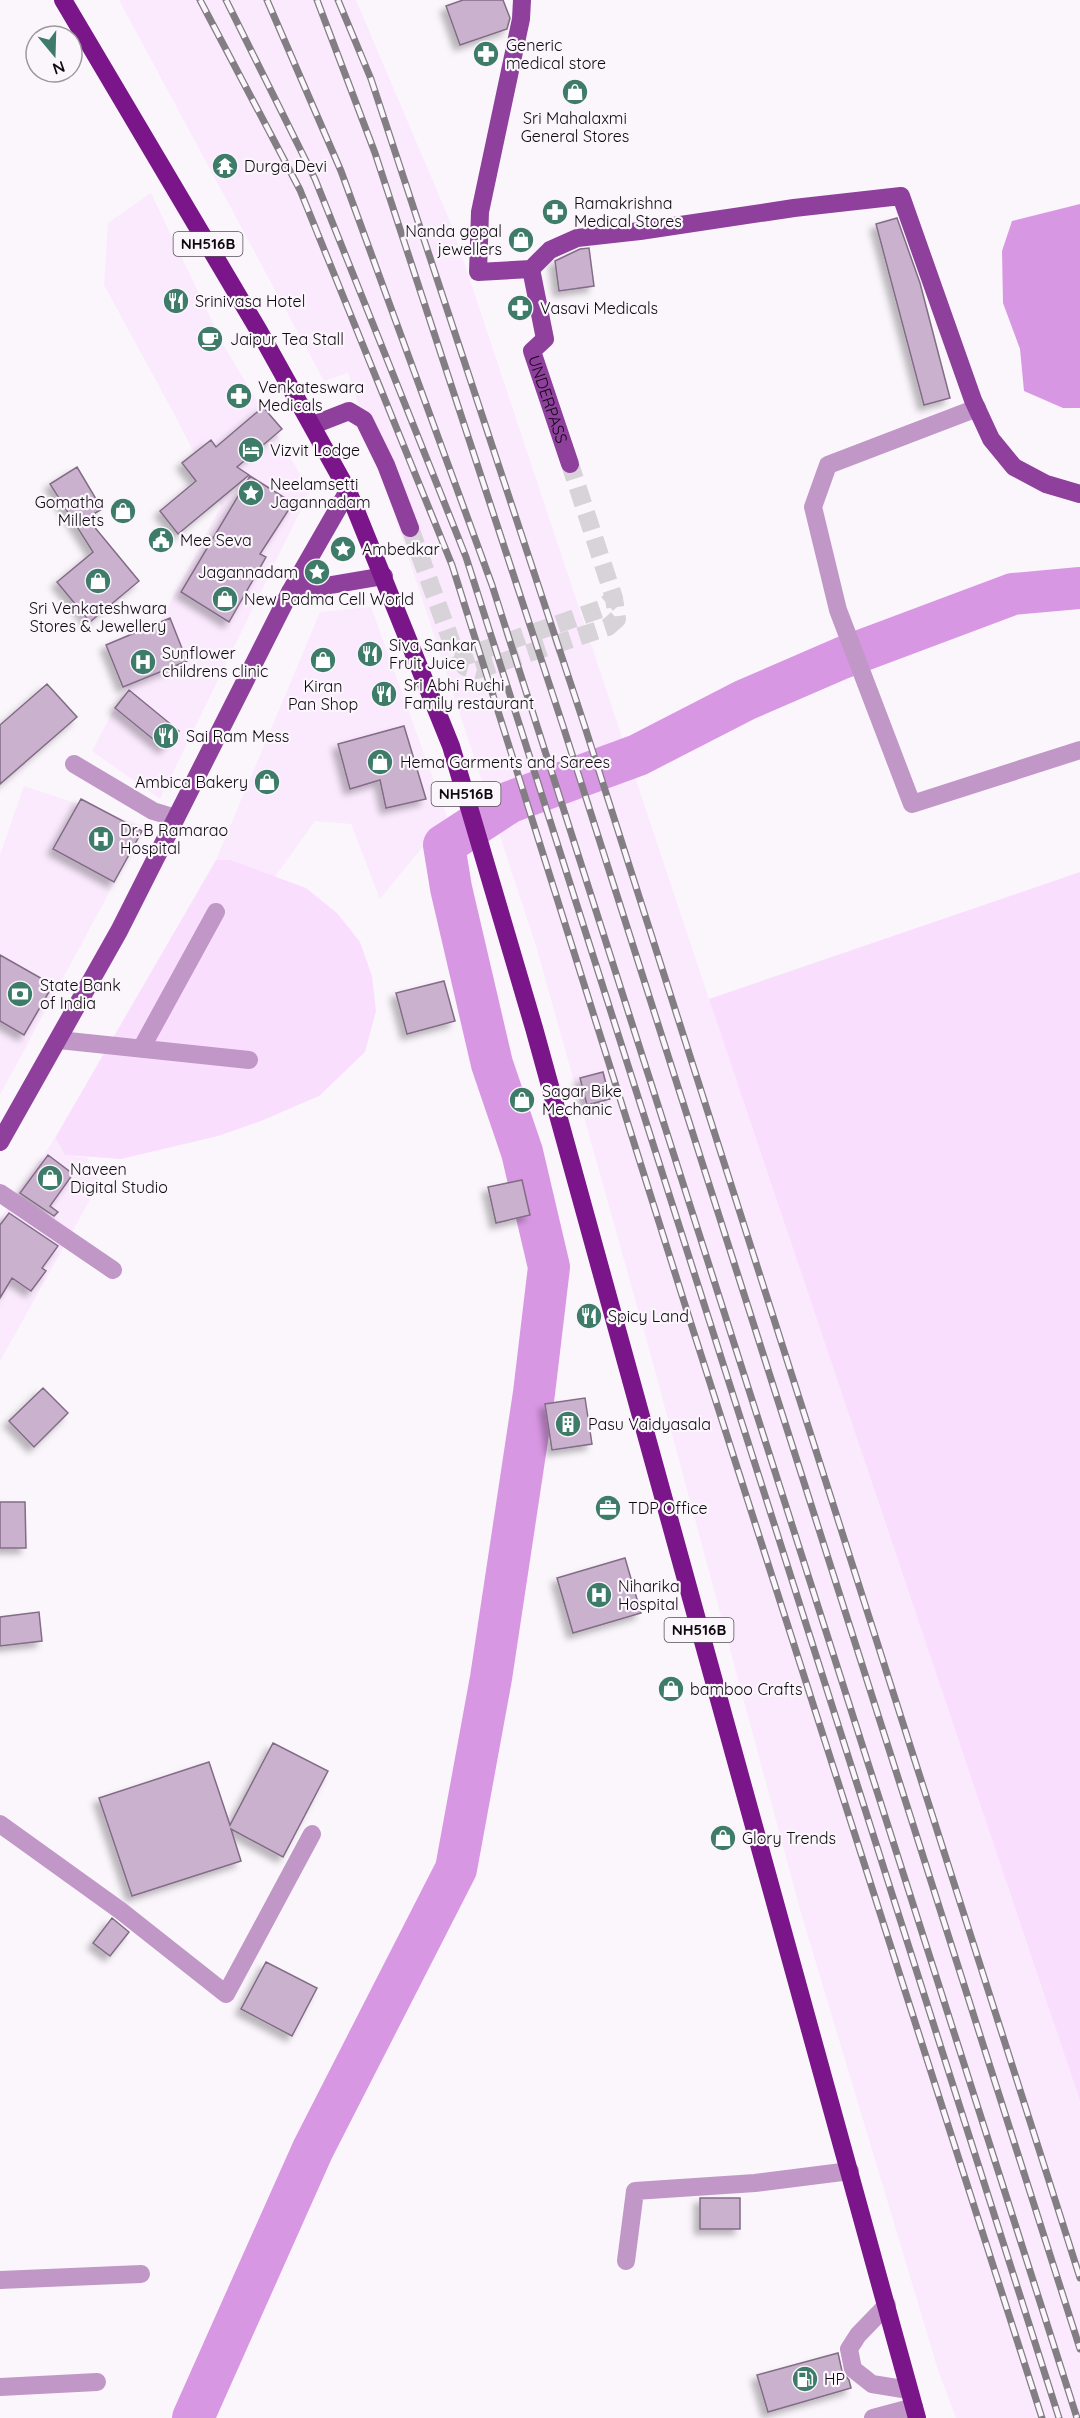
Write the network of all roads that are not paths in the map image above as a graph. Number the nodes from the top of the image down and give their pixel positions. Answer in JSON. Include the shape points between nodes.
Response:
{"nodes":[{"id":1,"x":63,"y":0,"type":"edge"},
{"id":2,"x":522,"y":0,"type":"edge"},
{"id":3,"x":531,"y":269,"type":"junction"},
{"id":4,"x":977,"y":408,"type":"junction"},
{"id":5,"x":313,"y":425,"type":"junction"},
{"id":6,"x":570,"y":464,"type":"tunnel mouth"},
{"id":7,"x":348,"y":491,"type":"junction"},
{"id":8,"x":1080,"y":494,"type":"edge"},
{"id":9,"x":410,"y":528,"type":"tunnel mouth"},
{"id":10,"x":384,"y":576,"type":"junction"},
{"id":11,"x":290,"y":592,"type":"junction"},
{"id":12,"x":1080,"y":750,"type":"edge"},
{"id":13,"x":74,"y":764,"type":"dead end"},
{"id":14,"x":176,"y":818,"type":"junction"},
{"id":15,"x":216,"y":912,"type":"dead end"},
{"id":16,"x":59,"y":1040,"type":"junction"},
{"id":17,"x":142,"y":1047,"type":"junction"},
{"id":18,"x":249,"y":1060,"type":"dead end"},
{"id":19,"x":0,"y":1142,"type":"edge"},
{"id":20,"x":0,"y":1193,"type":"edge"},
{"id":21,"x":113,"y":1270,"type":"dead end"},
{"id":22,"x":0,"y":1824,"type":"edge"},
{"id":23,"x":312,"y":1834,"type":"dead end"},
{"id":24,"x":850,"y":2171,"type":"junction"},
{"id":25,"x":626,"y":2261,"type":"dead end"},
{"id":26,"x":141,"y":2274,"type":"dead end"},
{"id":27,"x":0,"y":2280,"type":"edge"},
{"id":28,"x":887,"y":2305,"type":"junction"},
{"id":29,"x":98,"y":2382,"type":"dead end"},
{"id":30,"x":0,"y":2386,"type":"edge"},
{"id":31,"x":914,"y":2405,"type":"edge"},
{"id":32,"x":873,"y":2418,"type":"edge"}],
"edges":[{"from":1,"to":5,"type":"highway","number":"NH516B"},
{"from":2,"to":3,"type":"main road","via":[[480,212],[478,272]]},
{"from":3,"to":4,"type":"main road","via":[[550,250],[577,238],[901,196]]},
{"from":3,"to":6,"type":"main road","name":"UNDERPASS","via":[[545,339],[532,351]]},
{"from":4,"to":8,"type":"main road","via":[[991,439],[1014,467],[1046,484]]},
{"from":4,"to":12,"type":"street","via":[[828,465],[813,507],[838,610],[912,804]]},
{"from":5,"to":7,"type":"highway","number":"NH516B"},
{"from":5,"to":9,"type":"main road","via":[[349,411],[364,420]]},
{"from":7,"to":10,"type":"highway","number":"NH516B"},
{"from":7,"to":11,"type":"main road"},
{"from":10,"to":11,"type":"main road"},
{"from":10,"to":24,"type":"highway","number":"NH516B","via":[[451,746],[480,842]]},
{"from":11,"to":14,"type":"main road"},
{"from":13,"to":14,"type":"street","via":[[153,811]]},
{"from":14,"to":16,"type":"main road"},
{"from":15,"to":17,"type":"street"},
{"from":16,"to":17,"type":"street"},
{"from":16,"to":19,"type":"main road"},
{"from":17,"to":18,"type":"street"},
{"from":20,"to":21,"type":"street"},
{"from":22,"to":23,"type":"street","via":[[121,1911],[226,1994]]},
{"from":24,"to":25,"type":"street","via":[[755,2183],[635,2191]]},
{"from":24,"to":28,"type":"highway","number":"NH516B"},
{"from":26,"to":27,"type":"street"},
{"from":28,"to":31,"type":"highway","number":"NH516B"},
{"from":28,"to":31,"type":"street","via":[[849,2349],[853,2369]]},
{"from":29,"to":30,"type":"street"},
{"from":31,"to":32,"type":"street"}]}
